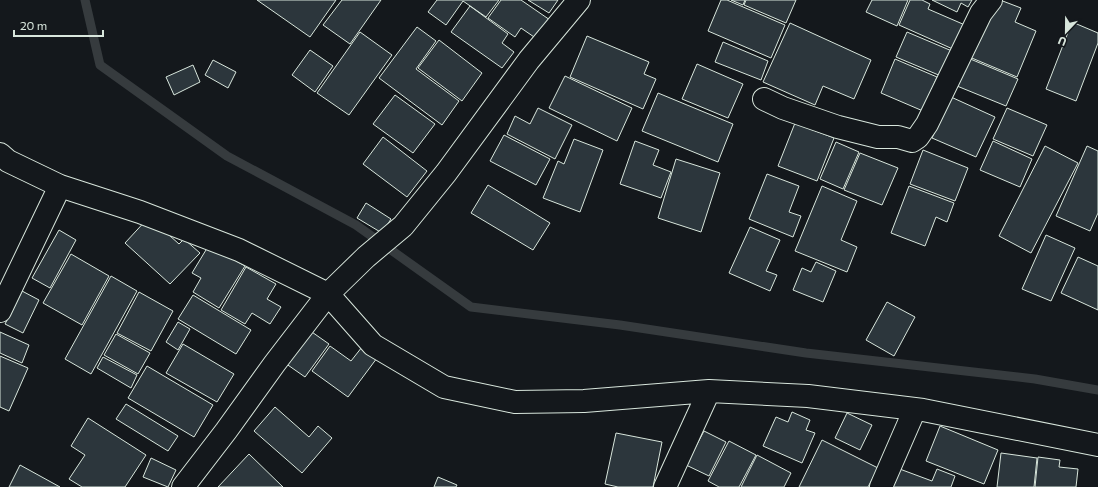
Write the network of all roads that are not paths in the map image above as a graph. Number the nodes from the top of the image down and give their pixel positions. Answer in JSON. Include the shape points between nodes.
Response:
{"nodes":[{"id":1,"x":579,"y":0,"type":"edge"},
{"id":2,"x":991,"y":0,"type":"edge"},
{"id":3,"x":764,"y":99,"type":"dead end"},
{"id":4,"x":0,"y":154,"type":"edge"},
{"id":5,"x":60,"y":186,"type":"junction"},
{"id":6,"x":328,"y":294,"type":"junction"},
{"id":7,"x":0,"y":311,"type":"edge"},
{"id":8,"x":709,"y":391,"type":"junction"},
{"id":9,"x":915,"y":409,"type":"junction"},
{"id":10,"x":1098,"y":445,"type":"edge"},
{"id":11,"x":183,"y":487,"type":"edge"},
{"id":12,"x":665,"y":487,"type":"edge"},
{"id":13,"x":881,"y":487,"type":"edge"}],
"edges":[{"from":1,"to":6,"type":"street","via":[[529,60],[446,173],[403,226]]},
{"from":2,"to":3,"type":"street","via":[[980,13],[927,124],[918,137],[912,140],[878,137],[838,127]]},
{"from":4,"to":5,"type":"street","via":[[8,161]]},
{"from":5,"to":6,"type":"street","via":[[140,212],[239,250]]},
{"from":5,"to":7,"type":"street"},
{"from":6,"to":8,"type":"street","via":[[373,345],[444,387],[516,402],[584,401]]},
{"from":6,"to":11,"type":"street"},
{"from":8,"to":9,"type":"street","via":[[808,396]]},
{"from":8,"to":12,"type":"street"},
{"from":9,"to":10,"type":"street"},
{"from":9,"to":13,"type":"street"}]}
